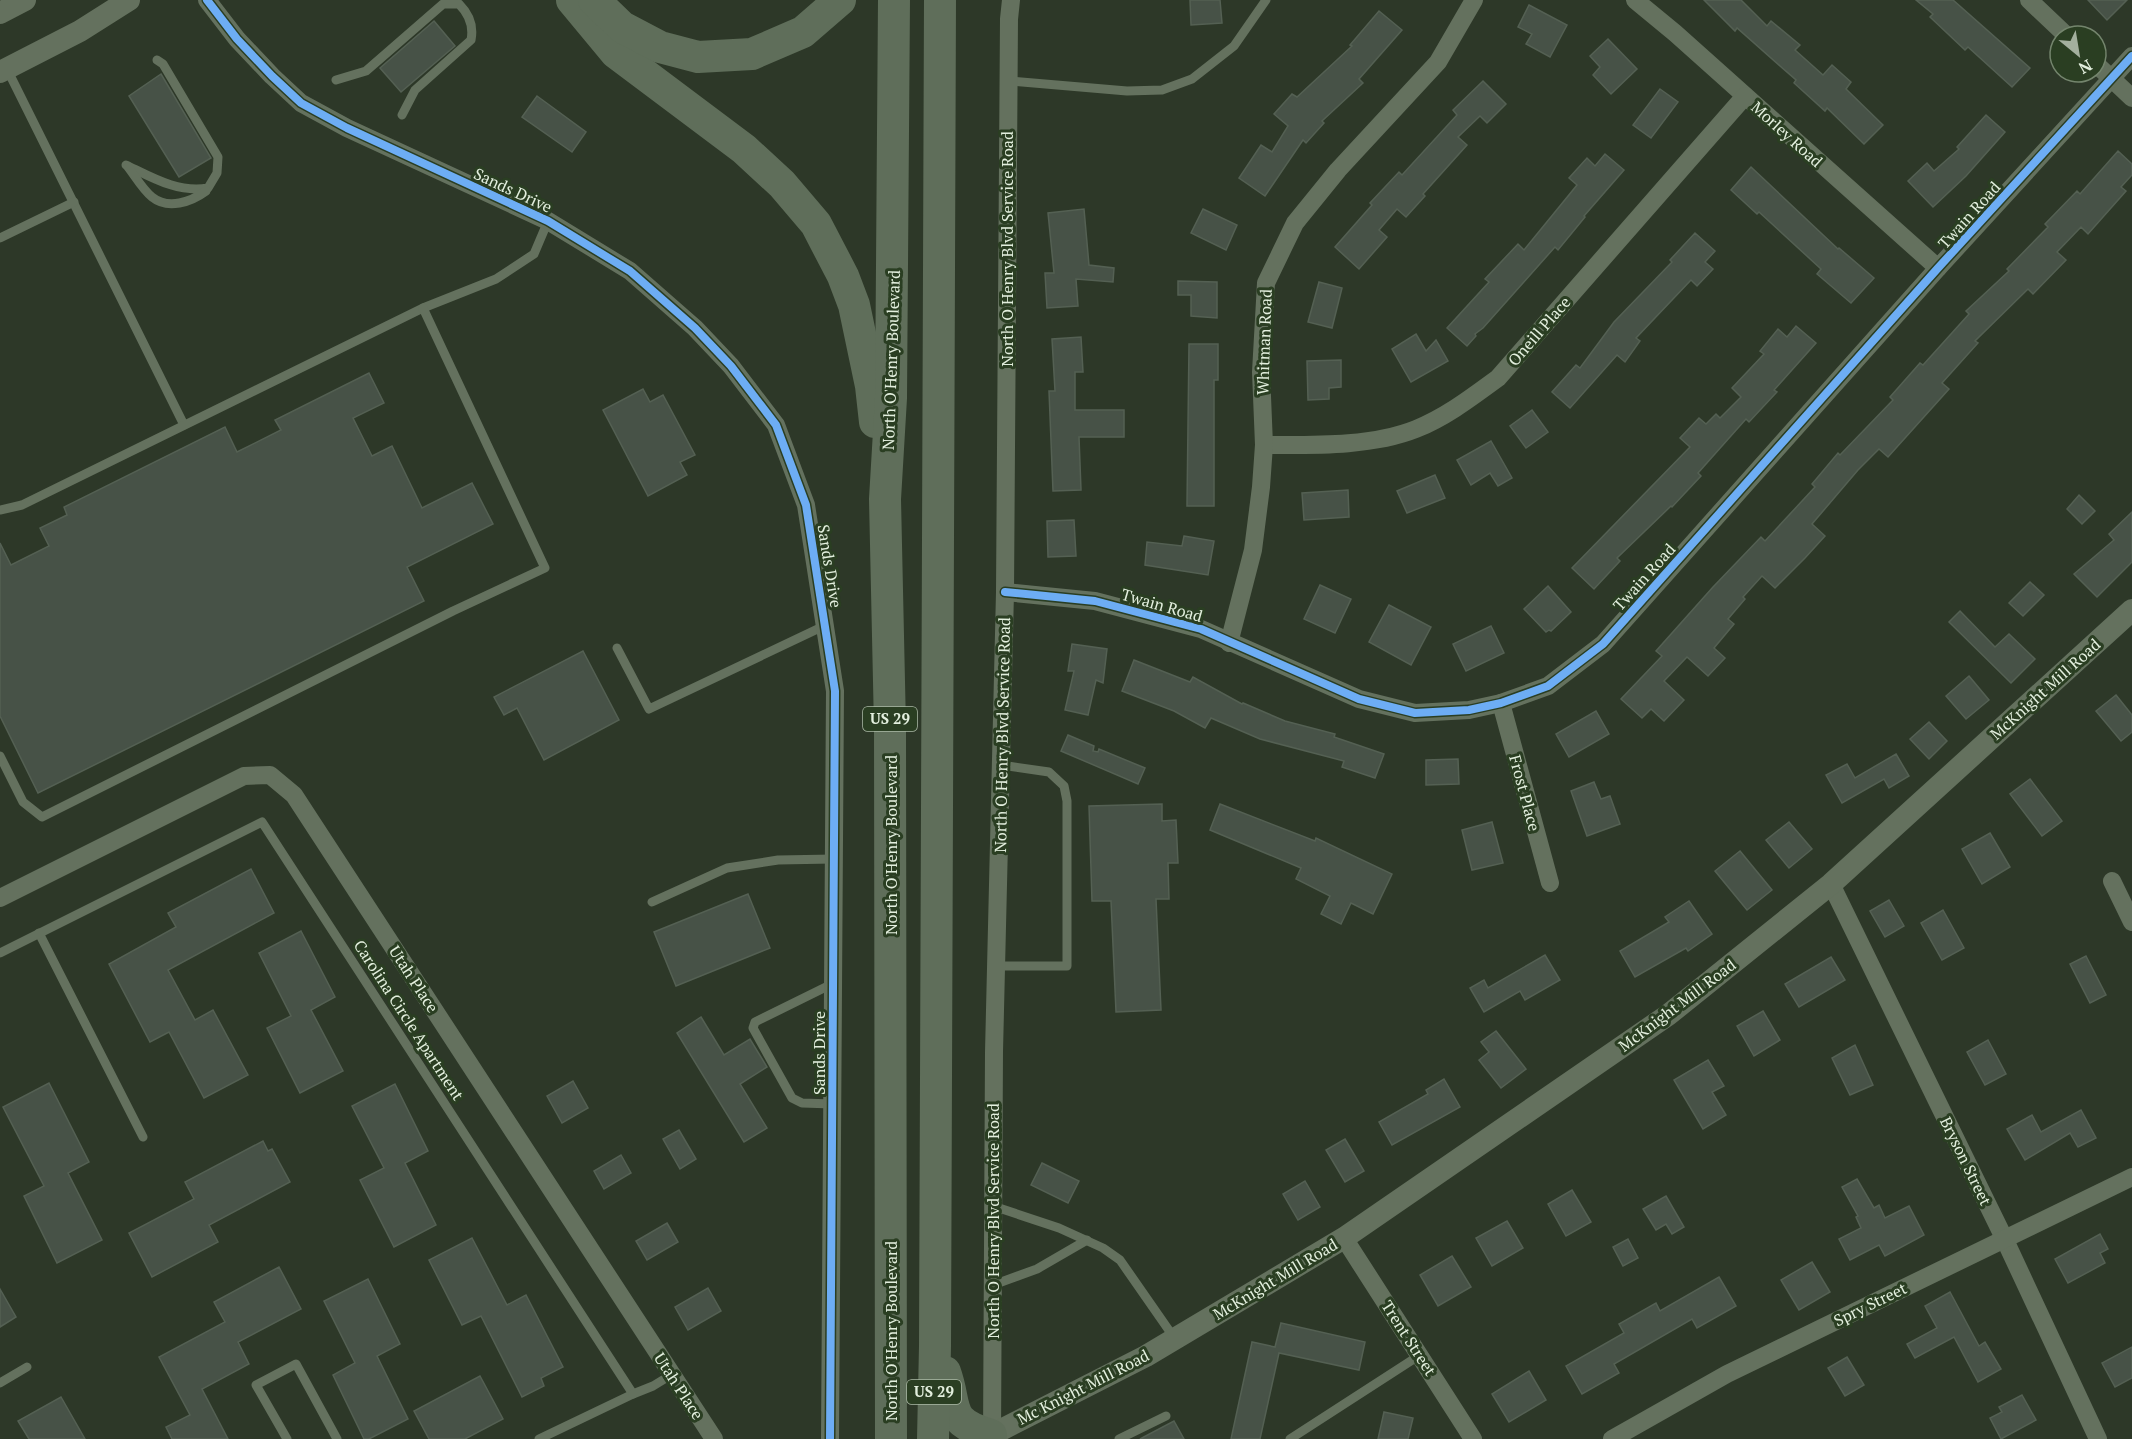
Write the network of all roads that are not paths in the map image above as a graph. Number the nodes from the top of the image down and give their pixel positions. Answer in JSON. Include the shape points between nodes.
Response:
{"nodes":[{"id":1,"x":26,"y":0,"type":"edge"},
{"id":2,"x":129,"y":0,"type":"edge"},
{"id":3,"x":207,"y":0,"type":"edge"},
{"id":4,"x":572,"y":0,"type":"edge"},
{"id":5,"x":594,"y":0,"type":"edge"},
{"id":6,"x":840,"y":0,"type":"edge"},
{"id":7,"x":894,"y":0,"type":"edge"},
{"id":8,"x":940,"y":0,"type":"edge"},
{"id":9,"x":952,"y":0,"type":"edge"},
{"id":10,"x":1011,"y":0,"type":"edge"},
{"id":11,"x":1266,"y":0,"type":"edge"},
{"id":12,"x":1474,"y":0,"type":"edge"},
{"id":13,"x":1635,"y":0,"type":"edge"},
{"id":14,"x":2029,"y":0,"type":"edge"},
{"id":15,"x":0,"y":13,"type":"edge"},
{"id":16,"x":2054,"y":24,"type":"edge"},
{"id":17,"x":2132,"y":56,"type":"edge"},
{"id":18,"x":157,"y":60,"type":"dead end"},
{"id":19,"x":4,"y":70,"type":"edge"},
{"id":20,"x":2108,"y":75,"type":"edge"},
{"id":21,"x":940,"y":78,"type":"junction"},
{"id":22,"x":2112,"y":79,"type":"junction"},
{"id":23,"x":336,"y":81,"type":"dead end"},
{"id":24,"x":1008,"y":81,"type":"junction"},
{"id":25,"x":1745,"y":96,"type":"junction"},
{"id":26,"x":2132,"y":99,"type":"edge"},
{"id":27,"x":402,"y":115,"type":"dead end"},
{"id":28,"x":208,"y":188,"type":"junction"},
{"id":29,"x":74,"y":202,"type":"junction"},
{"id":30,"x":548,"y":221,"type":"junction"},
{"id":31,"x":0,"y":238,"type":"edge"},
{"id":32,"x":1938,"y":268,"type":"junction"},
{"id":33,"x":423,"y":308,"type":"junction"},
{"id":34,"x":184,"y":426,"type":"junction"},
{"id":35,"x":1264,"y":445,"type":"junction"},
{"id":36,"x":885,"y":499,"type":"junction"},
{"id":37,"x":0,"y":510,"type":"edge"},
{"id":38,"x":1005,"y":592,"type":"junction"},
{"id":39,"x":2132,"y":610,"type":"edge"},
{"id":40,"x":826,"y":625,"type":"junction"},
{"id":41,"x":1229,"y":643,"type":"junction"},
{"id":42,"x":617,"y":648,"type":"dead end"},
{"id":43,"x":1501,"y":703,"type":"junction"},
{"id":44,"x":0,"y":756,"type":"edge"},
{"id":45,"x":1001,"y":765,"type":"junction"},
{"id":46,"x":833,"y":860,"type":"junction"},
{"id":47,"x":2112,"y":881,"type":"dead end"},
{"id":48,"x":1550,"y":883,"type":"dead end"},
{"id":49,"x":1831,"y":884,"type":"junction"},
{"id":50,"x":0,"y":898,"type":"edge"},
{"id":51,"x":652,"y":902,"type":"dead end"},
{"id":52,"x":2132,"y":922,"type":"edge"},
{"id":53,"x":39,"y":933,"type":"junction"},
{"id":54,"x":0,"y":953,"type":"edge"},
{"id":55,"x":996,"y":966,"type":"junction"},
{"id":56,"x":832,"y":984,"type":"junction"},
{"id":57,"x":833,"y":1104,"type":"junction"},
{"id":58,"x":143,"y":1137,"type":"dead end"},
{"id":59,"x":2132,"y":1177,"type":"edge"},
{"id":60,"x":993,"y":1206,"type":"junction"},
{"id":61,"x":1344,"y":1238,"type":"junction"},
{"id":62,"x":2004,"y":1238,"type":"junction"},
{"id":63,"x":1087,"y":1240,"type":"junction"},
{"id":64,"x":993,"y":1285,"type":"junction"},
{"id":65,"x":1175,"y":1339,"type":"junction"},
{"id":66,"x":935,"y":1346,"type":"junction"},
{"id":67,"x":1420,"y":1355,"type":"junction"},
{"id":68,"x":27,"y":1367,"type":"dead end"},
{"id":69,"x":671,"y":1375,"type":"junction"},
{"id":70,"x":0,"y":1383,"type":"edge"},
{"id":71,"x":633,"y":1394,"type":"junction"},
{"id":72,"x":1166,"y":1416,"type":"dead end"},
{"id":73,"x":988,"y":1438,"type":"edge"},
{"id":74,"x":287,"y":1439,"type":"edge"},
{"id":75,"x":337,"y":1439,"type":"edge"},
{"id":76,"x":539,"y":1439,"type":"edge"},
{"id":77,"x":714,"y":1439,"type":"edge"},
{"id":78,"x":830,"y":1439,"type":"edge"},
{"id":79,"x":891,"y":1439,"type":"edge"},
{"id":80,"x":933,"y":1439,"type":"edge"},
{"id":81,"x":1119,"y":1439,"type":"edge"},
{"id":82,"x":1290,"y":1439,"type":"edge"},
{"id":83,"x":1473,"y":1439,"type":"edge"},
{"id":84,"x":1612,"y":1439,"type":"edge"},
{"id":85,"x":2098,"y":1439,"type":"edge"}],
"edges":[{"from":1,"to":15,"type":"street"},
{"from":2,"to":19,"type":"street","via":[[80,31]]},
{"from":3,"to":30,"type":"street","name":"Sands Drive","via":[[243,46],[301,103]]},
{"from":4,"to":36,"type":"highway","via":[[616,53],[744,149],[782,183],[816,224],[854,305],[871,386]]},
{"from":5,"to":6,"type":"highway","via":[[622,27],[660,47],[698,57],[752,54],[803,32]]},
{"from":7,"to":36,"type":"highway","name":"North O'Henry Boulevard","number":"US 29","via":[[891,398]]},
{"from":8,"to":21,"type":"highway","number":"US 29"},
{"from":9,"to":21,"type":"highway"},
{"from":10,"to":24,"type":"street","name":"North O Henry Blvd Service Road"},
{"from":11,"to":24,"type":"lane","via":[[1234,46],[1192,79],[1162,90],[1127,91]]},
{"from":12,"to":35,"type":"street","name":"Whitman Road","via":[[1438,62],[1338,170],[1295,223],[1266,283],[1261,372]]},
{"from":13,"to":25,"type":"street","name":"Morley Road"},
{"from":14,"to":16,"type":"street"},
{"from":17,"to":22,"type":"street","name":"Twain Road"},
{"from":18,"to":28,"type":"lane","via":[[218,157],[216,174]]},
{"from":19,"to":29,"type":"lane"},
{"from":20,"to":22,"type":"street"},
{"from":21,"to":66,"type":"highway","number":"US 29"},
{"from":22,"to":26,"type":"street"},
{"from":22,"to":32,"type":"street","name":"Twain Road"},
{"from":23,"to":27,"type":"lane","via":[[366,70],[443,4],[459,4],[474,29],[471,40],[415,90]]},
{"from":24,"to":38,"type":"street","name":"North O Henry Blvd Service Road"},
{"from":25,"to":32,"type":"street","name":"Morley Road"},
{"from":25,"to":35,"type":"street","name":"Oneill Place","via":[[1498,378],[1461,406],[1415,429],[1363,442]]},
{"from":28,"to":28,"type":"lane","via":[[191,191],[126,165],[153,198],[172,205],[191,200]]},
{"from":29,"to":31,"type":"lane"},
{"from":29,"to":34,"type":"lane"},
{"from":30,"to":33,"type":"lane","via":[[534,254],[496,279]]},
{"from":30,"to":40,"type":"street","name":"Sands Drive","via":[[630,271],[695,328],[731,366],[776,424],[806,505]]},
{"from":32,"to":43,"type":"street","name":"Twain Road","via":[[1602,644],[1548,686]]},
{"from":33,"to":34,"type":"lane"},
{"from":33,"to":44,"type":"lane","via":[[544,568],[42,817],[23,802]]},
{"from":34,"to":37,"type":"lane","via":[[22,505]]},
{"from":35,"to":41,"type":"street","name":"Whitman Road","via":[[1253,550]]},
{"from":36,"to":79,"type":"highway","name":"North O'Henry Boulevard","number":"US 29","via":[[891,727]]},
{"from":38,"to":41,"type":"street","name":"Twain Road","via":[[1095,601],[1201,628]]},
{"from":38,"to":45,"type":"street","name":"North O Henry Blvd Service Road"},
{"from":39,"to":49,"type":"street","name":"McKnight Mill Road"},
{"from":40,"to":42,"type":"lane","via":[[649,709]]},
{"from":40,"to":46,"type":"street","name":"Sands Drive","via":[[835,691]]},
{"from":41,"to":43,"type":"street","name":"Twain Road","via":[[1359,699],[1415,713],[1469,710]]},
{"from":43,"to":48,"type":"street","name":"Frost Place"},
{"from":45,"to":55,"type":"street","name":"North O Henry Blvd Service Road"},
{"from":45,"to":55,"type":"lane","via":[[1049,772],[1064,786],[1067,966]]},
{"from":46,"to":51,"type":"lane","via":[[778,860],[727,868]]},
{"from":46,"to":56,"type":"street","name":"Sands Drive"},
{"from":47,"to":52,"type":"street"},
{"from":49,"to":61,"type":"street","name":"McKnight Mill Road","via":[[1668,1015]]},
{"from":49,"to":62,"type":"street","name":"Bryson Street"},
{"from":50,"to":69,"type":"street","name":"Utah Place","via":[[244,776],[270,775],[294,795]]},
{"from":53,"to":54,"type":"lane","name":"Carolina Circle Apartment"},
{"from":53,"to":58,"type":"lane"},
{"from":53,"to":71,"type":"lane","name":"Carolina Circle Apartment","via":[[262,822]]},
{"from":55,"to":60,"type":"street","name":"North O Henry Blvd Service Road"},
{"from":56,"to":57,"type":"street","name":"Sands Drive"},
{"from":56,"to":57,"type":"lane","via":[[755,1022],[753,1028],[792,1098],[802,1103]]},
{"from":57,"to":78,"type":"street","name":"Sands Drive"},
{"from":59,"to":62,"type":"street","name":"Spry Street"},
{"from":60,"to":63,"type":"lane"},
{"from":60,"to":64,"type":"street","name":"North O Henry Blvd Service Road"},
{"from":61,"to":65,"type":"street","name":"McKnight Mill Road"},
{"from":61,"to":67,"type":"street","name":"Trent Street"},
{"from":62,"to":84,"type":"street","name":"Spry Street","via":[[1727,1374]]},
{"from":62,"to":85,"type":"street","name":"Bryson Street"},
{"from":63,"to":64,"type":"lane","via":[[1037,1269]]},
{"from":63,"to":65,"type":"lane","via":[[1119,1260]]},
{"from":64,"to":73,"type":"street","name":"North O Henry Blvd Service Road"},
{"from":65,"to":73,"type":"street","name":"Mc Knight Mill Road"},
{"from":66,"to":73,"type":"highway","via":[[957,1416]]},
{"from":66,"to":80,"type":"highway","number":"US 29"},
{"from":67,"to":82,"type":"lane"},
{"from":67,"to":83,"type":"street","name":"Trent Street"},
{"from":68,"to":70,"type":"lane"},
{"from":69,"to":71,"type":"lane"},
{"from":69,"to":77,"type":"street","name":"Utah Place"},
{"from":71,"to":76,"type":"lane"},
{"from":72,"to":81,"type":"lane"},
{"from":74,"to":75,"type":"lane","via":[[256,1385],[296,1364]]}]}
